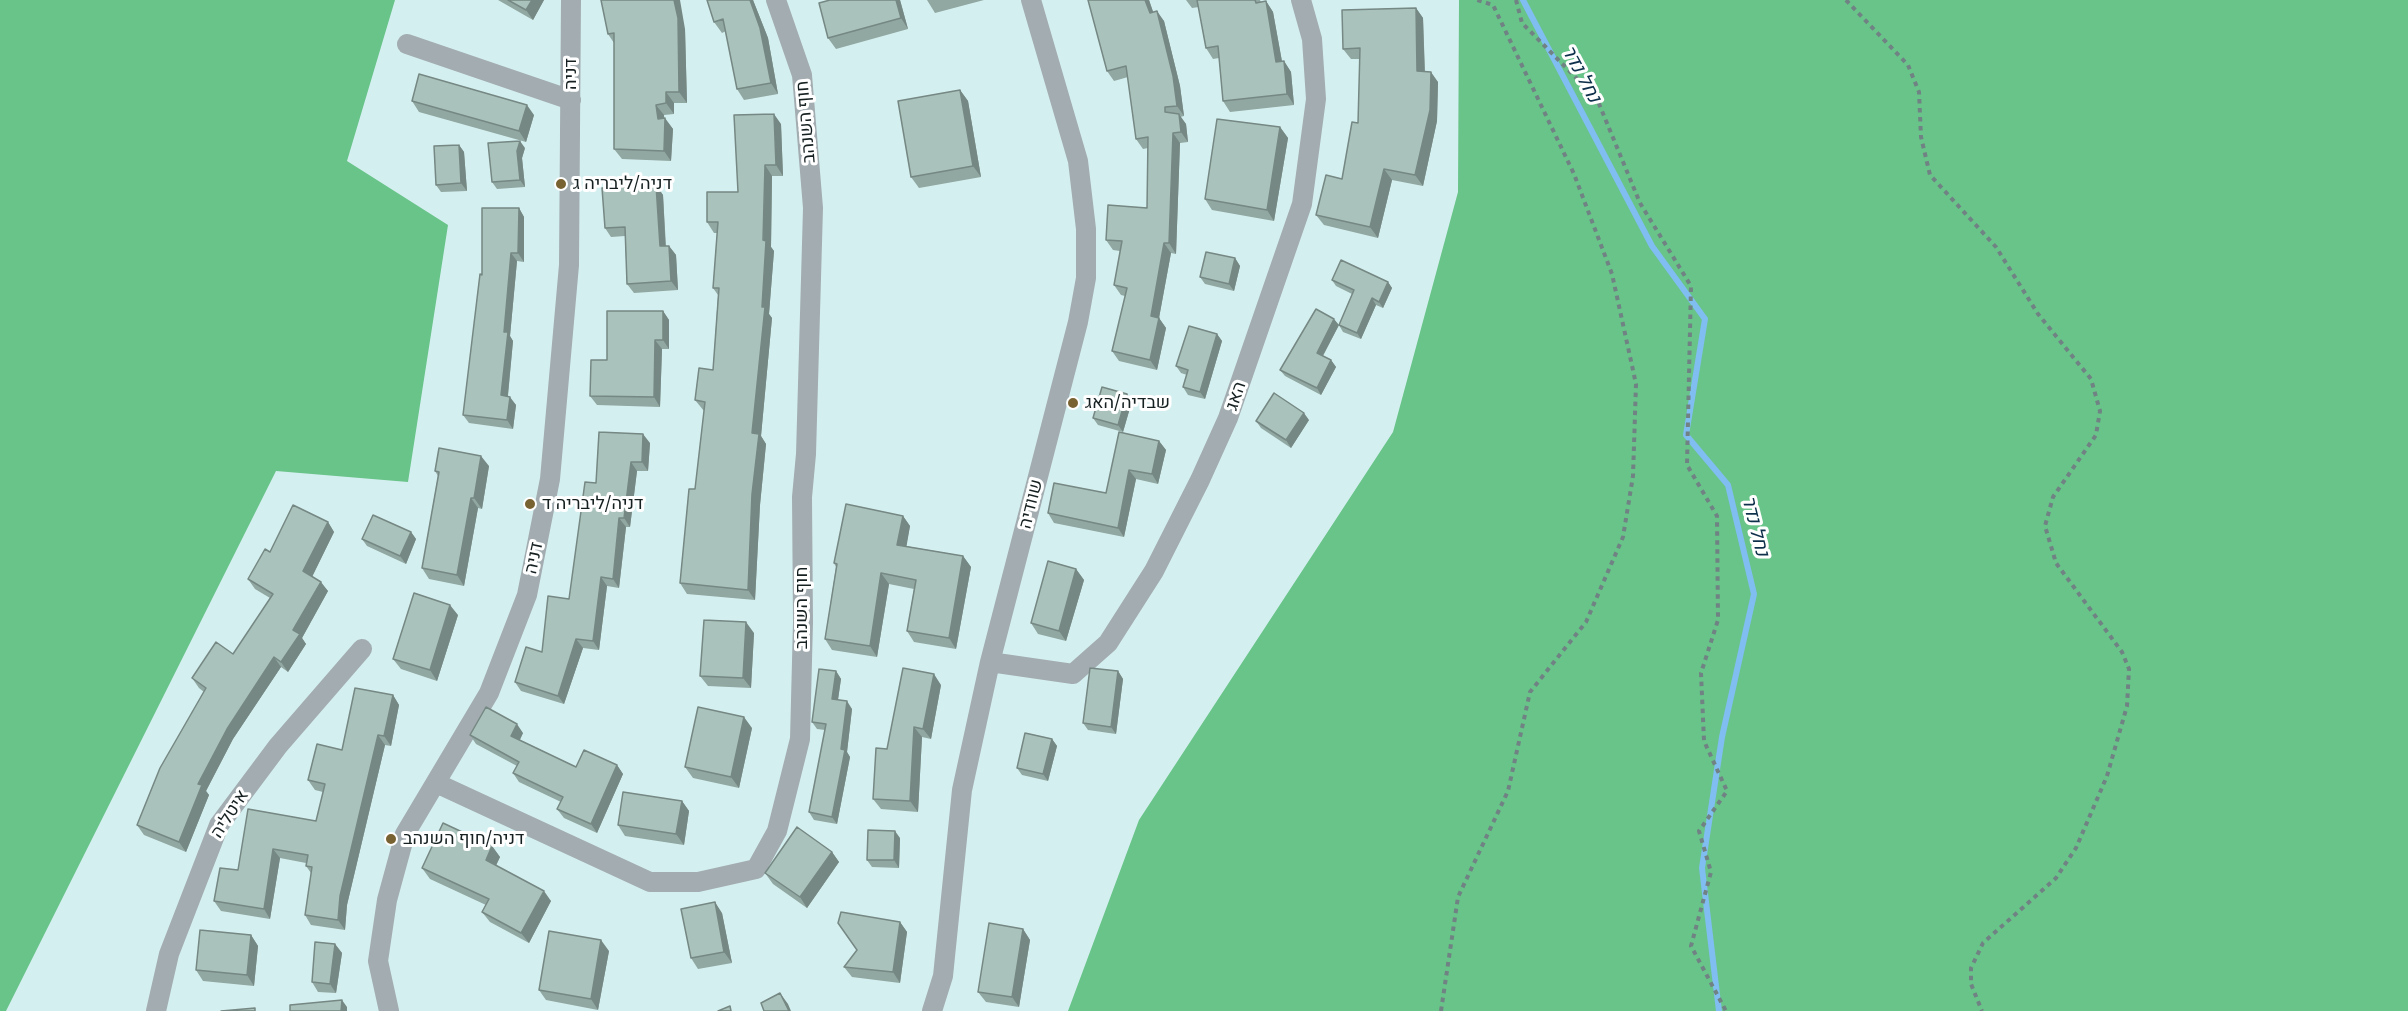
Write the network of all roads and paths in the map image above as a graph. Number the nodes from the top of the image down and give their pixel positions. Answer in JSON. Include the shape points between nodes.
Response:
{"nodes":[{"id":1,"x":570,"y":0,"type":"edge"},
{"id":2,"x":777,"y":0,"type":"edge"},
{"id":3,"x":1031,"y":0,"type":"edge"},
{"id":4,"x":1301,"y":0,"type":"edge"},
{"id":5,"x":1477,"y":0,"type":"edge"},
{"id":6,"x":1516,"y":0,"type":"edge"},
{"id":7,"x":1846,"y":0,"type":"edge"},
{"id":8,"x":407,"y":44,"type":"dead end"},
{"id":9,"x":571,"y":100,"type":"junction"},
{"id":10,"x":362,"y":649,"type":"dead end"},
{"id":11,"x":990,"y":662,"type":"junction"},
{"id":12,"x":436,"y":783,"type":"junction"},
{"id":13,"x":156,"y":1011,"type":"edge"},
{"id":14,"x":389,"y":1011,"type":"edge"},
{"id":15,"x":932,"y":1011,"type":"edge"},
{"id":16,"x":1441,"y":1011,"type":"edge"},
{"id":17,"x":1726,"y":1011,"type":"edge"},
{"id":18,"x":1982,"y":1011,"type":"edge"}],
"edges":[{"from":1,"to":9,"type":"street","name":"דניה"},
{"from":2,"to":12,"type":"street","name":"חוף השנהב","via":[[802,75],[813,208],[802,497],[800,739],[777,831],[756,868],[698,882],[650,882]]},
{"from":3,"to":11,"type":"street","name":"שוודיה","via":[[1078,161],[1086,229],[1086,278]]},
{"from":4,"to":11,"type":"street","name":"האג","via":[[1312,39],[1316,99],[1302,204],[1228,418],[1200,480],[1154,571],[1108,643],[1073,674]]},
{"from":5,"to":16,"type":"path","via":[[1493,5],[1574,174],[1612,274],[1636,384],[1634,476],[1623,537],[1586,622],[1530,692],[1508,791],[1458,897]]},
{"from":6,"to":17,"type":"path","via":[[1522,23],[1597,99],[1640,203],[1691,286],[1687,465],[1717,516],[1718,620],[1701,673],[1704,741],[1727,791],[1700,831],[1710,872],[1691,946]]},
{"from":7,"to":18,"type":"path","via":[[1908,65],[1919,92],[1921,137],[1929,175],[1996,247],[2038,314],[2091,379],[2100,411],[2096,435],[2053,497],[2046,526],[2056,563],[2122,652],[2129,669],[2127,706],[2107,776],[2076,848],[2056,878],[1983,944],[1971,968],[1971,984]]},
{"from":8,"to":9,"type":"street"},
{"from":9,"to":12,"type":"street","name":"דניה","via":[[569,265],[550,479],[527,596],[489,693]]},
{"from":10,"to":13,"type":"street","name":"איטליה","via":[[278,746],[219,825],[169,954]]},
{"from":11,"to":15,"type":"street","name":"שוודיה","via":[[962,790],[943,976]]},
{"from":12,"to":14,"type":"street","name":"דניה","via":[[405,834],[387,900],[378,961]]}]}
